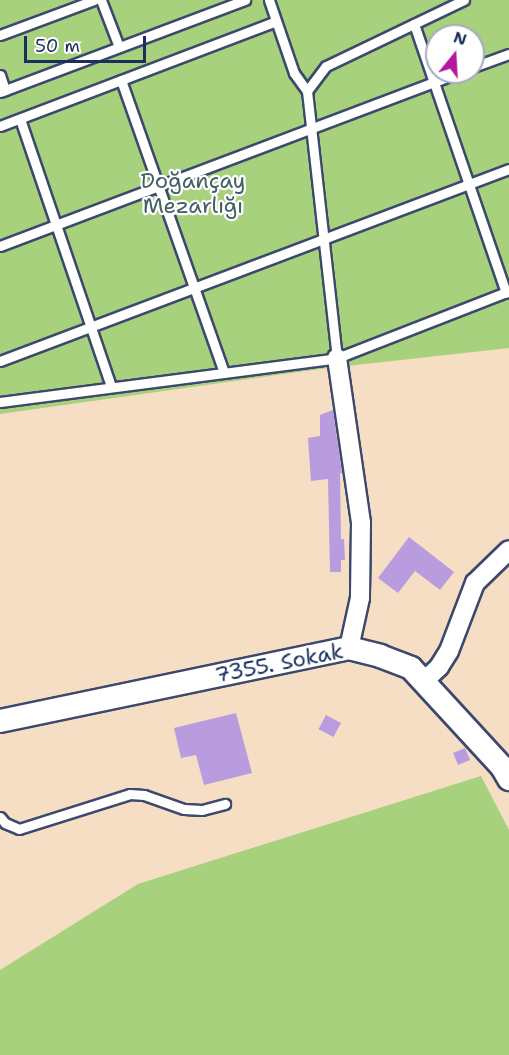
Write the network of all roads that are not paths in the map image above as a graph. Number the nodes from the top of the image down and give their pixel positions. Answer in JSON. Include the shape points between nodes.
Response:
{"nodes":[{"id":1,"x":94,"y":0,"type":"edge"},
{"id":2,"x":101,"y":0,"type":"edge"},
{"id":3,"x":245,"y":0,"type":"edge"},
{"id":4,"x":269,"y":0,"type":"edge"},
{"id":5,"x":464,"y":0,"type":"edge"},
{"id":6,"x":276,"y":21,"type":"junction"},
{"id":7,"x":414,"y":24,"type":"junction"},
{"id":8,"x":0,"y":35,"type":"edge"},
{"id":9,"x":119,"y":47,"type":"junction"},
{"id":10,"x":509,"y":54,"type":"edge"},
{"id":11,"x":425,"y":56,"type":"edge"},
{"id":12,"x":485,"y":63,"type":"edge"},
{"id":13,"x":0,"y":75,"type":"edge"},
{"id":14,"x":122,"y":80,"type":"junction"},
{"id":15,"x":429,"y":84,"type":"edge"},
{"id":16,"x":435,"y":84,"type":"edge"},
{"id":17,"x":2,"y":91,"type":"edge"},
{"id":18,"x":307,"y":91,"type":"junction"},
{"id":19,"x":20,"y":119,"type":"junction"},
{"id":20,"x":0,"y":126,"type":"edge"},
{"id":21,"x":311,"y":128,"type":"junction"},
{"id":22,"x":509,"y":170,"type":"edge"},
{"id":23,"x":469,"y":185,"type":"junction"},
{"id":24,"x":159,"y":186,"type":"junction"},
{"id":25,"x":56,"y":225,"type":"junction"},
{"id":26,"x":324,"y":240,"type":"junction"},
{"id":27,"x":0,"y":246,"type":"edge"},
{"id":28,"x":195,"y":288,"type":"junction"},
{"id":29,"x":507,"y":292,"type":"edge"},
{"id":30,"x":90,"y":327,"type":"junction"},
{"id":31,"x":337,"y":358,"type":"junction"},
{"id":32,"x":0,"y":361,"type":"edge"},
{"id":33,"x":224,"y":372,"type":"junction"},
{"id":34,"x":111,"y":387,"type":"junction"},
{"id":35,"x":0,"y":402,"type":"edge"},
{"id":36,"x":509,"y":550,"type":"edge"},
{"id":37,"x":349,"y":648,"type":"junction"},
{"id":38,"x":423,"y":682,"type":"junction"},
{"id":39,"x":0,"y":722,"type":"edge"},
{"id":40,"x":509,"y":779,"type":"edge"},
{"id":41,"x":225,"y":804,"type":"dead end"},
{"id":42,"x":0,"y":817,"type":"edge"}],
"edges":[{"from":1,"to":8,"type":"lane"},
{"from":2,"to":9,"type":"lane"},
{"from":3,"to":9,"type":"lane"},
{"from":4,"to":6,"type":"lane"},
{"from":5,"to":7,"type":"lane"},
{"from":6,"to":14,"type":"lane"},
{"from":6,"to":18,"type":"lane","via":[[294,73]]},
{"from":7,"to":11,"type":"lane"},
{"from":7,"to":18,"type":"lane","via":[[326,66]]},
{"from":9,"to":17,"type":"lane"},
{"from":10,"to":12,"type":"lane"},
{"from":13,"to":17,"type":"lane"},
{"from":14,"to":19,"type":"lane"},
{"from":14,"to":24,"type":"lane"},
{"from":15,"to":21,"type":"lane"},
{"from":16,"to":23,"type":"lane"},
{"from":18,"to":21,"type":"lane"},
{"from":19,"to":20,"type":"lane"},
{"from":19,"to":25,"type":"lane"},
{"from":21,"to":24,"type":"lane"},
{"from":21,"to":26,"type":"lane"},
{"from":22,"to":23,"type":"lane"},
{"from":23,"to":26,"type":"lane"},
{"from":23,"to":29,"type":"lane"},
{"from":24,"to":25,"type":"lane"},
{"from":24,"to":28,"type":"lane"},
{"from":25,"to":27,"type":"lane"},
{"from":25,"to":30,"type":"lane"},
{"from":26,"to":28,"type":"lane"},
{"from":26,"to":31,"type":"lane"},
{"from":28,"to":30,"type":"lane"},
{"from":28,"to":33,"type":"lane"},
{"from":29,"to":31,"type":"lane"},
{"from":30,"to":32,"type":"lane"},
{"from":30,"to":34,"type":"lane"},
{"from":31,"to":33,"type":"lane"},
{"from":31,"to":37,"type":"street","via":[[361,523],[360,598]]},
{"from":33,"to":34,"type":"lane"},
{"from":34,"to":35,"type":"lane"},
{"from":36,"to":38,"type":"street","via":[[475,583],[449,651]]},
{"from":37,"to":38,"type":"street","name":"7355. Sokak","via":[[411,668]]},
{"from":37,"to":39,"type":"street","name":"7355. Sokak"},
{"from":38,"to":40,"type":"street","name":"7355. Sokak"},
{"from":41,"to":42,"type":"lane","via":[[202,810],[130,794],[19,829]]}]}
